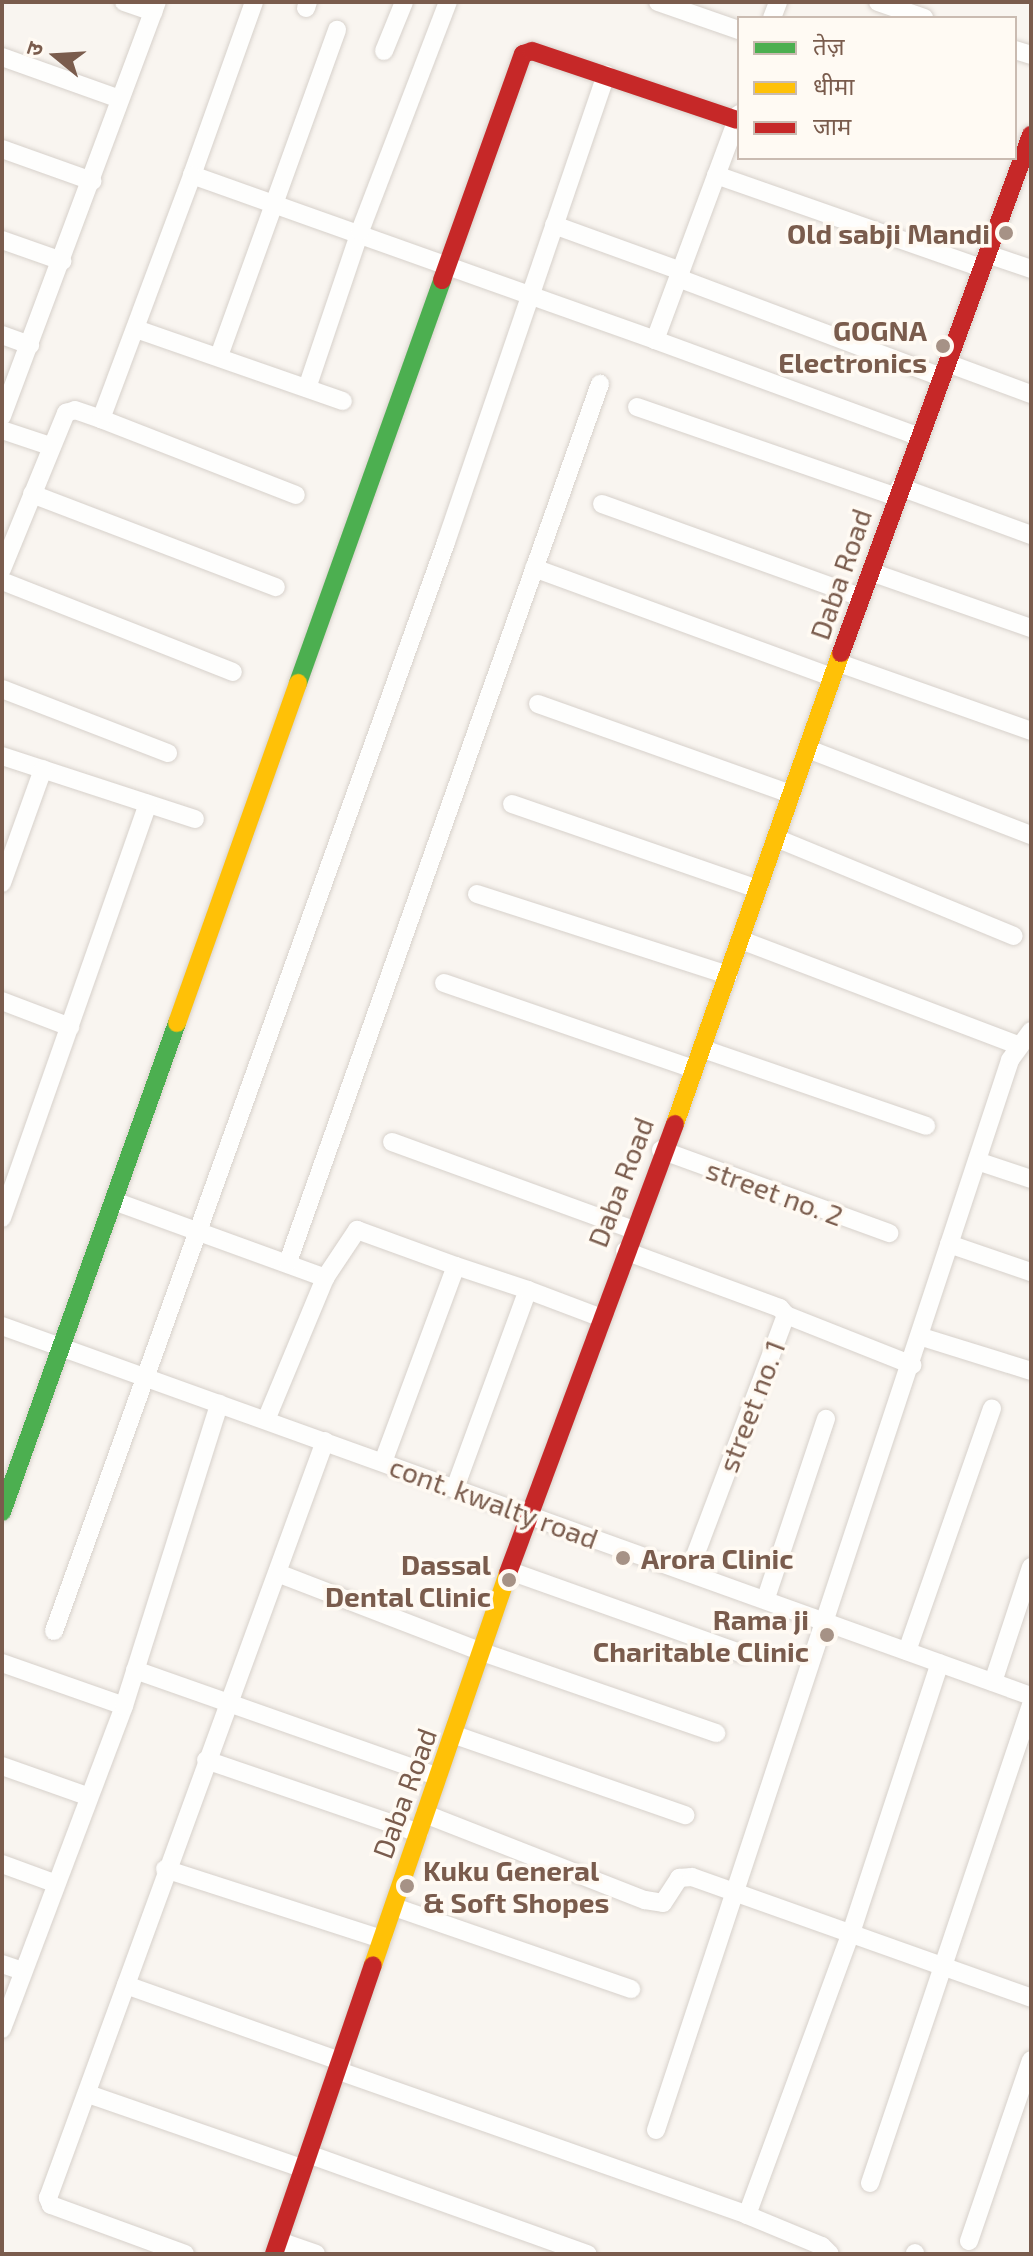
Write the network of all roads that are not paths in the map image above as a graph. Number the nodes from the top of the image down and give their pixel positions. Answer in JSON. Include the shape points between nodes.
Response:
{"nodes":[{"id":1,"x":124,"y":2,"type":"edge"},
{"id":2,"x":254,"y":2,"type":"edge"},
{"id":3,"x":404,"y":2,"type":"edge"},
{"id":4,"x":448,"y":2,"type":"edge"},
{"id":5,"x":658,"y":2,"type":"edge"},
{"id":6,"x":878,"y":2,"type":"edge"},
{"id":7,"x":155,"y":7,"type":"edge"},
{"id":8,"x":918,"y":16,"type":"edge"},
{"id":9,"x":737,"y":29,"type":"edge"},
{"id":10,"x":337,"y":30,"type":"dead end"},
{"id":11,"x":384,"y":51,"type":"dead end"},
{"id":12,"x":2,"y":57,"type":"edge"},
{"id":13,"x":606,"y":75,"type":"junction"},
{"id":14,"x":120,"y":99,"type":"junction"},
{"id":15,"x":737,"y":117,"type":"edge"},
{"id":16,"x":737,"y":120,"type":"edge"},
{"id":17,"x":1031,"y":135,"type":"edge"},
{"id":18,"x":2,"y":149,"type":"edge"},
{"id":19,"x":1018,"y":158,"type":"edge"},
{"id":20,"x":192,"y":175,"type":"junction"},
{"id":21,"x":716,"y":175,"type":"junction"},
{"id":22,"x":92,"y":181,"type":"junction"},
{"id":23,"x":272,"y":203,"type":"junction"},
{"id":24,"x":554,"y":225,"type":"junction"},
{"id":25,"x":360,"y":231,"type":"junction"},
{"id":26,"x":2,"y":240,"type":"edge"},
{"id":27,"x":62,"y":261,"type":"junction"},
{"id":28,"x":984,"y":261,"type":"junction"},
{"id":29,"x":446,"y":263,"type":"junction"},
{"id":30,"x":1031,"y":269,"type":"edge"},
{"id":31,"x":680,"y":274,"type":"junction"},
{"id":32,"x":530,"y":292,"type":"junction"},
{"id":33,"x":136,"y":329,"type":"junction"},
{"id":34,"x":2,"y":335,"type":"edge"},
{"id":35,"x":655,"y":340,"type":"junction"},
{"id":36,"x":30,"y":345,"type":"junction"},
{"id":37,"x":219,"y":356,"type":"junction"},
{"id":38,"x":944,"y":370,"type":"junction"},
{"id":39,"x":600,"y":384,"type":"dead end"},
{"id":40,"x":307,"y":388,"type":"junction"},
{"id":41,"x":1031,"y":394,"type":"edge"},
{"id":42,"x":343,"y":401,"type":"dead end"},
{"id":43,"x":637,"y":407,"type":"dead end"},
{"id":44,"x":2,"y":416,"type":"edge"},
{"id":45,"x":101,"y":419,"type":"junction"},
{"id":46,"x":2,"y":430,"type":"edge"},
{"id":47,"x":917,"y":436,"type":"junction"},
{"id":48,"x":50,"y":446,"type":"junction"},
{"id":49,"x":899,"y":492,"type":"junction"},
{"id":50,"x":32,"y":494,"type":"junction"},
{"id":51,"x":296,"y":495,"type":"dead end"},
{"id":52,"x":602,"y":504,"type":"dead end"},
{"id":53,"x":9,"y":526,"type":"edge"},
{"id":54,"x":1031,"y":535,"type":"edge"},
{"id":55,"x":534,"y":568,"type":"junction"},
{"id":56,"x":2,"y":569,"type":"edge"},
{"id":57,"x":871,"y":572,"type":"junction"},
{"id":58,"x":2,"y":581,"type":"edge"},
{"id":59,"x":276,"y":587,"type":"dead end"},
{"id":60,"x":861,"y":597,"type":"junction"},
{"id":61,"x":1031,"y":628,"type":"edge"},
{"id":62,"x":835,"y":670,"type":"junction"},
{"id":63,"x":233,"y":672,"type":"dead end"},
{"id":64,"x":2,"y":689,"type":"edge"},
{"id":65,"x":538,"y":704,"type":"dead end"},
{"id":66,"x":1031,"y":731,"type":"edge"},
{"id":67,"x":808,"y":749,"type":"junction"},
{"id":68,"x":168,"y":753,"type":"dead end"},
{"id":69,"x":2,"y":756,"type":"edge"},
{"id":70,"x":43,"y":769,"type":"junction"},
{"id":71,"x":791,"y":794,"type":"junction"},
{"id":72,"x":148,"y":804,"type":"junction"},
{"id":73,"x":512,"y":804,"type":"dead end"},
{"id":74,"x":195,"y":819,"type":"dead end"},
{"id":75,"x":1031,"y":835,"type":"edge"},
{"id":76,"x":776,"y":838,"type":"junction"},
{"id":77,"x":2,"y":883,"type":"edge"},
{"id":78,"x":758,"y":889,"type":"junction"},
{"id":79,"x":477,"y":894,"type":"dead end"},
{"id":80,"x":1014,"y":936,"type":"dead end"},
{"id":81,"x":741,"y":940,"type":"junction"},
{"id":82,"x":728,"y":975,"type":"junction"},
{"id":83,"x":444,"y":983,"type":"dead end"},
{"id":84,"x":2,"y":1001,"type":"edge"},
{"id":85,"x":70,"y":1027,"type":"junction"},
{"id":86,"x":1031,"y":1031,"type":"edge"},
{"id":87,"x":1017,"y":1045,"type":"junction"},
{"id":88,"x":703,"y":1049,"type":"junction"},
{"id":89,"x":694,"y":1069,"type":"junction"},
{"id":90,"x":926,"y":1126,"type":"dead end"},
{"id":91,"x":392,"y":1142,"type":"dead end"},
{"id":92,"x":661,"y":1150,"type":"junction"},
{"id":93,"x":977,"y":1161,"type":"junction"},
{"id":94,"x":1031,"y":1179,"type":"edge"},
{"id":95,"x":114,"y":1201,"type":"junction"},
{"id":96,"x":2,"y":1218,"type":"edge"},
{"id":97,"x":200,"y":1229,"type":"junction"},
{"id":98,"x":631,"y":1229,"type":"junction"},
{"id":99,"x":889,"y":1233,"type":"dead end"},
{"id":100,"x":949,"y":1244,"type":"junction"},
{"id":101,"x":625,"y":1251,"type":"junction"},
{"id":102,"x":288,"y":1262,"type":"junction"},
{"id":103,"x":456,"y":1266,"type":"junction"},
{"id":104,"x":1031,"y":1272,"type":"edge"},
{"id":105,"x":325,"y":1278,"type":"junction"},
{"id":106,"x":528,"y":1290,"type":"junction"},
{"id":107,"x":786,"y":1315,"type":"junction"},
{"id":108,"x":599,"y":1317,"type":"junction"},
{"id":109,"x":2,"y":1326,"type":"edge"},
{"id":110,"x":922,"y":1337,"type":"junction"},
{"id":111,"x":59,"y":1346,"type":"junction"},
{"id":112,"x":912,"y":1365,"type":"junction"},
{"id":113,"x":1031,"y":1371,"type":"edge"},
{"id":114,"x":146,"y":1377,"type":"junction"},
{"id":115,"x":219,"y":1404,"type":"junction"},
{"id":116,"x":992,"y":1408,"type":"dead end"},
{"id":117,"x":826,"y":1419,"type":"dead end"},
{"id":118,"x":266,"y":1420,"type":"junction"},
{"id":119,"x":325,"y":1441,"type":"junction"},
{"id":120,"x":383,"y":1462,"type":"junction"},
{"id":121,"x":455,"y":1488,"type":"junction"},
{"id":122,"x":2,"y":1512,"type":"edge"},
{"id":123,"x":528,"y":1514,"type":"junction"},
{"id":124,"x":1031,"y":1567,"type":"edge"},
{"id":125,"x":510,"y":1571,"type":"junction"},
{"id":126,"x":689,"y":1572,"type":"junction"},
{"id":127,"x":280,"y":1574,"type":"junction"},
{"id":128,"x":766,"y":1598,"type":"junction"},
{"id":129,"x":825,"y":1619,"type":"junction"},
{"id":130,"x":54,"y":1631,"type":"dead end"},
{"id":131,"x":907,"y":1651,"type":"junction"},
{"id":132,"x":482,"y":1652,"type":"junction"},
{"id":133,"x":743,"y":1654,"type":"dead end"},
{"id":134,"x":2,"y":1663,"type":"edge"},
{"id":135,"x":940,"y":1663,"type":"junction"},
{"id":136,"x":135,"y":1670,"type":"junction"},
{"id":137,"x":993,"y":1682,"type":"junction"},
{"id":138,"x":1031,"y":1696,"type":"edge"},
{"id":139,"x":228,"y":1702,"type":"junction"},
{"id":140,"x":1031,"y":1705,"type":"edge"},
{"id":141,"x":124,"y":1706,"type":"junction"},
{"id":142,"x":716,"y":1733,"type":"dead end"},
{"id":143,"x":455,"y":1735,"type":"junction"},
{"id":144,"x":206,"y":1760,"type":"junction"},
{"id":145,"x":2,"y":1766,"type":"edge"},
{"id":146,"x":438,"y":1777,"type":"junction"},
{"id":147,"x":87,"y":1796,"type":"junction"},
{"id":148,"x":425,"y":1814,"type":"junction"},
{"id":149,"x":685,"y":1815,"type":"dead end"},
{"id":150,"x":419,"y":1833,"type":"junction"},
{"id":151,"x":2,"y":1864,"type":"edge"},
{"id":152,"x":165,"y":1869,"type":"junction"},
{"id":153,"x":54,"y":1883,"type":"junction"},
{"id":154,"x":735,"y":1894,"type":"junction"},
{"id":155,"x":394,"y":1907,"type":"junction"},
{"id":156,"x":851,"y":1933,"type":"junction"},
{"id":157,"x":382,"y":1939,"type":"junction"},
{"id":158,"x":2,"y":1964,"type":"edge"},
{"id":159,"x":941,"y":1964,"type":"junction"},
{"id":160,"x":22,"y":1971,"type":"junction"},
{"id":161,"x":126,"y":1985,"type":"junction"},
{"id":162,"x":631,"y":1989,"type":"dead end"},
{"id":163,"x":1031,"y":1998,"type":"edge"},
{"id":164,"x":2,"y":2029,"type":"edge"},
{"id":165,"x":1031,"y":2060,"type":"edge"},
{"id":166,"x":340,"y":2066,"type":"junction"},
{"id":167,"x":88,"y":2094,"type":"junction"},
{"id":168,"x":656,"y":2130,"type":"dead end"},
{"id":169,"x":305,"y":2161,"type":"junction"},
{"id":170,"x":870,"y":2183,"type":"dead end"},
{"id":171,"x":747,"y":2215,"type":"junction"},
{"id":172,"x":969,"y":2241,"type":"dead end"},
{"id":173,"x":277,"y":2247,"type":"edge"},
{"id":174,"x":185,"y":2254,"type":"edge"},
{"id":175,"x":316,"y":2254,"type":"edge"},
{"id":176,"x":588,"y":2254,"type":"edge"},
{"id":177,"x":830,"y":2254,"type":"edge"}],
"edges":[{"from":1,"to":7,"type":"street"},
{"from":2,"to":20,"type":"street"},
{"from":3,"to":11,"type":"street"},
{"from":4,"to":25,"type":"street"},
{"from":5,"to":9,"type":"street"},
{"from":6,"to":8,"type":"street"},
{"from":7,"to":14,"type":"street"},
{"from":10,"to":23,"type":"street"},
{"from":12,"to":14,"type":"street"},
{"from":13,"to":15,"type":"street"},
{"from":13,"to":24,"type":"street"},
{"from":13,"to":29,"type":"street","via":[[532,51],[523,54]]},
{"from":14,"to":22,"type":"street"},
{"from":16,"to":21,"type":"street"},
{"from":17,"to":19,"type":"street","name":"Daba Road"},
{"from":18,"to":22,"type":"street"},
{"from":19,"to":28,"type":"street","name":"Daba Road"},
{"from":20,"to":23,"type":"street"},
{"from":20,"to":33,"type":"street"},
{"from":21,"to":28,"type":"street"},
{"from":21,"to":31,"type":"street"},
{"from":22,"to":27,"type":"street"},
{"from":23,"to":25,"type":"street"},
{"from":23,"to":37,"type":"street"},
{"from":24,"to":31,"type":"street"},
{"from":24,"to":32,"type":"street"},
{"from":25,"to":29,"type":"street"},
{"from":25,"to":40,"type":"street"},
{"from":26,"to":27,"type":"street"},
{"from":27,"to":36,"type":"street"},
{"from":28,"to":30,"type":"street"},
{"from":28,"to":38,"type":"street","name":"Daba Road"},
{"from":29,"to":32,"type":"street"},
{"from":29,"to":95,"type":"street"},
{"from":31,"to":35,"type":"street"},
{"from":31,"to":38,"type":"street"},
{"from":32,"to":35,"type":"street"},
{"from":32,"to":97,"type":"street"},
{"from":33,"to":37,"type":"street"},
{"from":33,"to":45,"type":"street"},
{"from":34,"to":36,"type":"street"},
{"from":35,"to":47,"type":"street"},
{"from":36,"to":44,"type":"street"},
{"from":37,"to":40,"type":"street"},
{"from":38,"to":41,"type":"street"},
{"from":38,"to":47,"type":"street","name":"Daba Road"},
{"from":39,"to":55,"type":"street"},
{"from":40,"to":42,"type":"street"},
{"from":43,"to":49,"type":"street"},
{"from":45,"to":48,"type":"street","via":[[70,411]]},
{"from":45,"to":51,"type":"street"},
{"from":46,"to":48,"type":"street"},
{"from":47,"to":49,"type":"street","name":"Daba Road"},
{"from":48,"to":50,"type":"street"},
{"from":49,"to":54,"type":"street"},
{"from":49,"to":57,"type":"street","name":"Daba Road"},
{"from":50,"to":53,"type":"street"},
{"from":50,"to":59,"type":"street"},
{"from":52,"to":60,"type":"street"},
{"from":53,"to":56,"type":"street"},
{"from":55,"to":62,"type":"street"},
{"from":55,"to":102,"type":"street"},
{"from":57,"to":60,"type":"street","name":"Daba Road"},
{"from":57,"to":61,"type":"street"},
{"from":58,"to":63,"type":"street"},
{"from":60,"to":62,"type":"street","name":"Daba Road"},
{"from":62,"to":66,"type":"street"},
{"from":62,"to":67,"type":"street","name":"Daba Road"},
{"from":64,"to":68,"type":"street"},
{"from":65,"to":71,"type":"street"},
{"from":67,"to":71,"type":"street","name":"Daba Road"},
{"from":67,"to":75,"type":"street"},
{"from":69,"to":70,"type":"street"},
{"from":70,"to":72,"type":"street"},
{"from":70,"to":77,"type":"street"},
{"from":71,"to":76,"type":"street","name":"Daba Road"},
{"from":72,"to":74,"type":"street"},
{"from":72,"to":85,"type":"street"},
{"from":73,"to":78,"type":"street"},
{"from":76,"to":78,"type":"street","name":"Daba Road"},
{"from":76,"to":80,"type":"street"},
{"from":78,"to":81,"type":"street","name":"Daba Road"},
{"from":79,"to":82,"type":"street"},
{"from":81,"to":82,"type":"street","name":"Daba Road"},
{"from":81,"to":87,"type":"street"},
{"from":82,"to":88,"type":"street","name":"Daba Road"},
{"from":83,"to":89,"type":"street"},
{"from":84,"to":85,"type":"street"},
{"from":85,"to":96,"type":"street"},
{"from":86,"to":87,"type":"street"},
{"from":87,"to":93,"type":"street"},
{"from":88,"to":89,"type":"street","name":"Daba Road"},
{"from":88,"to":90,"type":"street"},
{"from":89,"to":92,"type":"street","name":"Daba Road"},
{"from":91,"to":98,"type":"street"},
{"from":92,"to":98,"type":"street","name":"Daba Road"},
{"from":92,"to":99,"type":"street","name":"street no. 2"},
{"from":93,"to":94,"type":"street"},
{"from":93,"to":100,"type":"street"},
{"from":95,"to":97,"type":"street"},
{"from":95,"to":111,"type":"street"},
{"from":97,"to":102,"type":"street"},
{"from":97,"to":114,"type":"street"},
{"from":98,"to":101,"type":"street","name":"Daba Road"},
{"from":100,"to":104,"type":"street"},
{"from":100,"to":110,"type":"street"},
{"from":101,"to":107,"type":"street","name":"street no. 1","via":[[780,1308]]},
{"from":101,"to":108,"type":"street","name":"Daba Road"},
{"from":102,"to":105,"type":"street"},
{"from":103,"to":105,"type":"street","via":[[361,1229]]},
{"from":103,"to":106,"type":"street"},
{"from":103,"to":120,"type":"street"},
{"from":105,"to":118,"type":"street"},
{"from":106,"to":108,"type":"street"},
{"from":106,"to":121,"type":"street"},
{"from":107,"to":112,"type":"street"},
{"from":107,"to":126,"type":"street","name":"street no. 1"},
{"from":108,"to":123,"type":"street","name":"Daba Road"},
{"from":109,"to":111,"type":"street","name":"cont. kwalty road"},
{"from":110,"to":112,"type":"street"},
{"from":110,"to":113,"type":"street"},
{"from":111,"to":114,"type":"street","name":"cont. kwalty road"},
{"from":111,"to":122,"type":"street"},
{"from":112,"to":129,"type":"street"},
{"from":114,"to":115,"type":"street","name":"cont. kwalty road"},
{"from":114,"to":130,"type":"street"},
{"from":115,"to":118,"type":"street","name":"cont. kwalty road"},
{"from":115,"to":136,"type":"street"},
{"from":116,"to":131,"type":"street"},
{"from":117,"to":128,"type":"street"},
{"from":118,"to":119,"type":"street","name":"cont. kwalty road"},
{"from":119,"to":120,"type":"street","name":"cont. kwalty road"},
{"from":119,"to":127,"type":"street"},
{"from":120,"to":121,"type":"street","name":"cont. kwalty road"},
{"from":121,"to":123,"type":"street","name":"cont. kwalty road"},
{"from":123,"to":125,"type":"street","name":"Daba Road"},
{"from":123,"to":126,"type":"street","name":"cont. kwalty road"},
{"from":124,"to":137,"type":"street"},
{"from":125,"to":132,"type":"street","name":"Daba Road"},
{"from":125,"to":133,"type":"street"},
{"from":126,"to":128,"type":"street","name":"cont. kwalty road"},
{"from":127,"to":132,"type":"street"},
{"from":127,"to":139,"type":"street"},
{"from":128,"to":129,"type":"street","name":"cont. kwalty road"},
{"from":129,"to":131,"type":"street","name":"cont. kwalty road"},
{"from":129,"to":154,"type":"street"},
{"from":131,"to":135,"type":"street","name":"cont. kwalty road"},
{"from":132,"to":142,"type":"street"},
{"from":132,"to":143,"type":"street","name":"Daba Road"},
{"from":134,"to":141,"type":"street"},
{"from":135,"to":137,"type":"street","name":"cont. kwalty road"},
{"from":135,"to":156,"type":"street"},
{"from":136,"to":139,"type":"street"},
{"from":136,"to":141,"type":"street"},
{"from":137,"to":138,"type":"street","name":"cont. kwalty road"},
{"from":139,"to":144,"type":"street"},
{"from":139,"to":146,"type":"street"},
{"from":140,"to":159,"type":"street"},
{"from":141,"to":147,"type":"street"},
{"from":143,"to":146,"type":"street","name":"Daba Road"},
{"from":143,"to":149,"type":"street"},
{"from":144,"to":150,"type":"street"},
{"from":144,"to":152,"type":"street"},
{"from":145,"to":147,"type":"street"},
{"from":146,"to":148,"type":"street","name":"Daba Road"},
{"from":147,"to":153,"type":"street"},
{"from":148,"to":150,"type":"street","name":"Daba Road"},
{"from":148,"to":154,"type":"street","via":[[654,1903],[666,1901],[684,1876]]},
{"from":150,"to":155,"type":"street","name":"Daba Road"},
{"from":151,"to":153,"type":"street"},
{"from":152,"to":157,"type":"street"},
{"from":152,"to":161,"type":"street"},
{"from":153,"to":160,"type":"street"},
{"from":154,"to":156,"type":"street"},
{"from":154,"to":168,"type":"street"},
{"from":155,"to":157,"type":"street","name":"Daba Road"},
{"from":155,"to":162,"type":"street"},
{"from":156,"to":159,"type":"street"},
{"from":156,"to":171,"type":"street"},
{"from":157,"to":166,"type":"street","name":"Daba Road"},
{"from":158,"to":160,"type":"street"},
{"from":159,"to":163,"type":"street"},
{"from":159,"to":170,"type":"street"},
{"from":160,"to":164,"type":"street"},
{"from":161,"to":166,"type":"street"},
{"from":161,"to":167,"type":"street"},
{"from":165,"to":172,"type":"street"},
{"from":166,"to":169,"type":"street","name":"Daba Road"},
{"from":166,"to":171,"type":"street"},
{"from":167,"to":169,"type":"street"},
{"from":167,"to":174,"type":"street","via":[[49,2203]]},
{"from":169,"to":173,"type":"street","name":"Daba Road"},
{"from":169,"to":176,"type":"street"},
{"from":171,"to":177,"type":"street"},
{"from":173,"to":175,"type":"street"}]}
